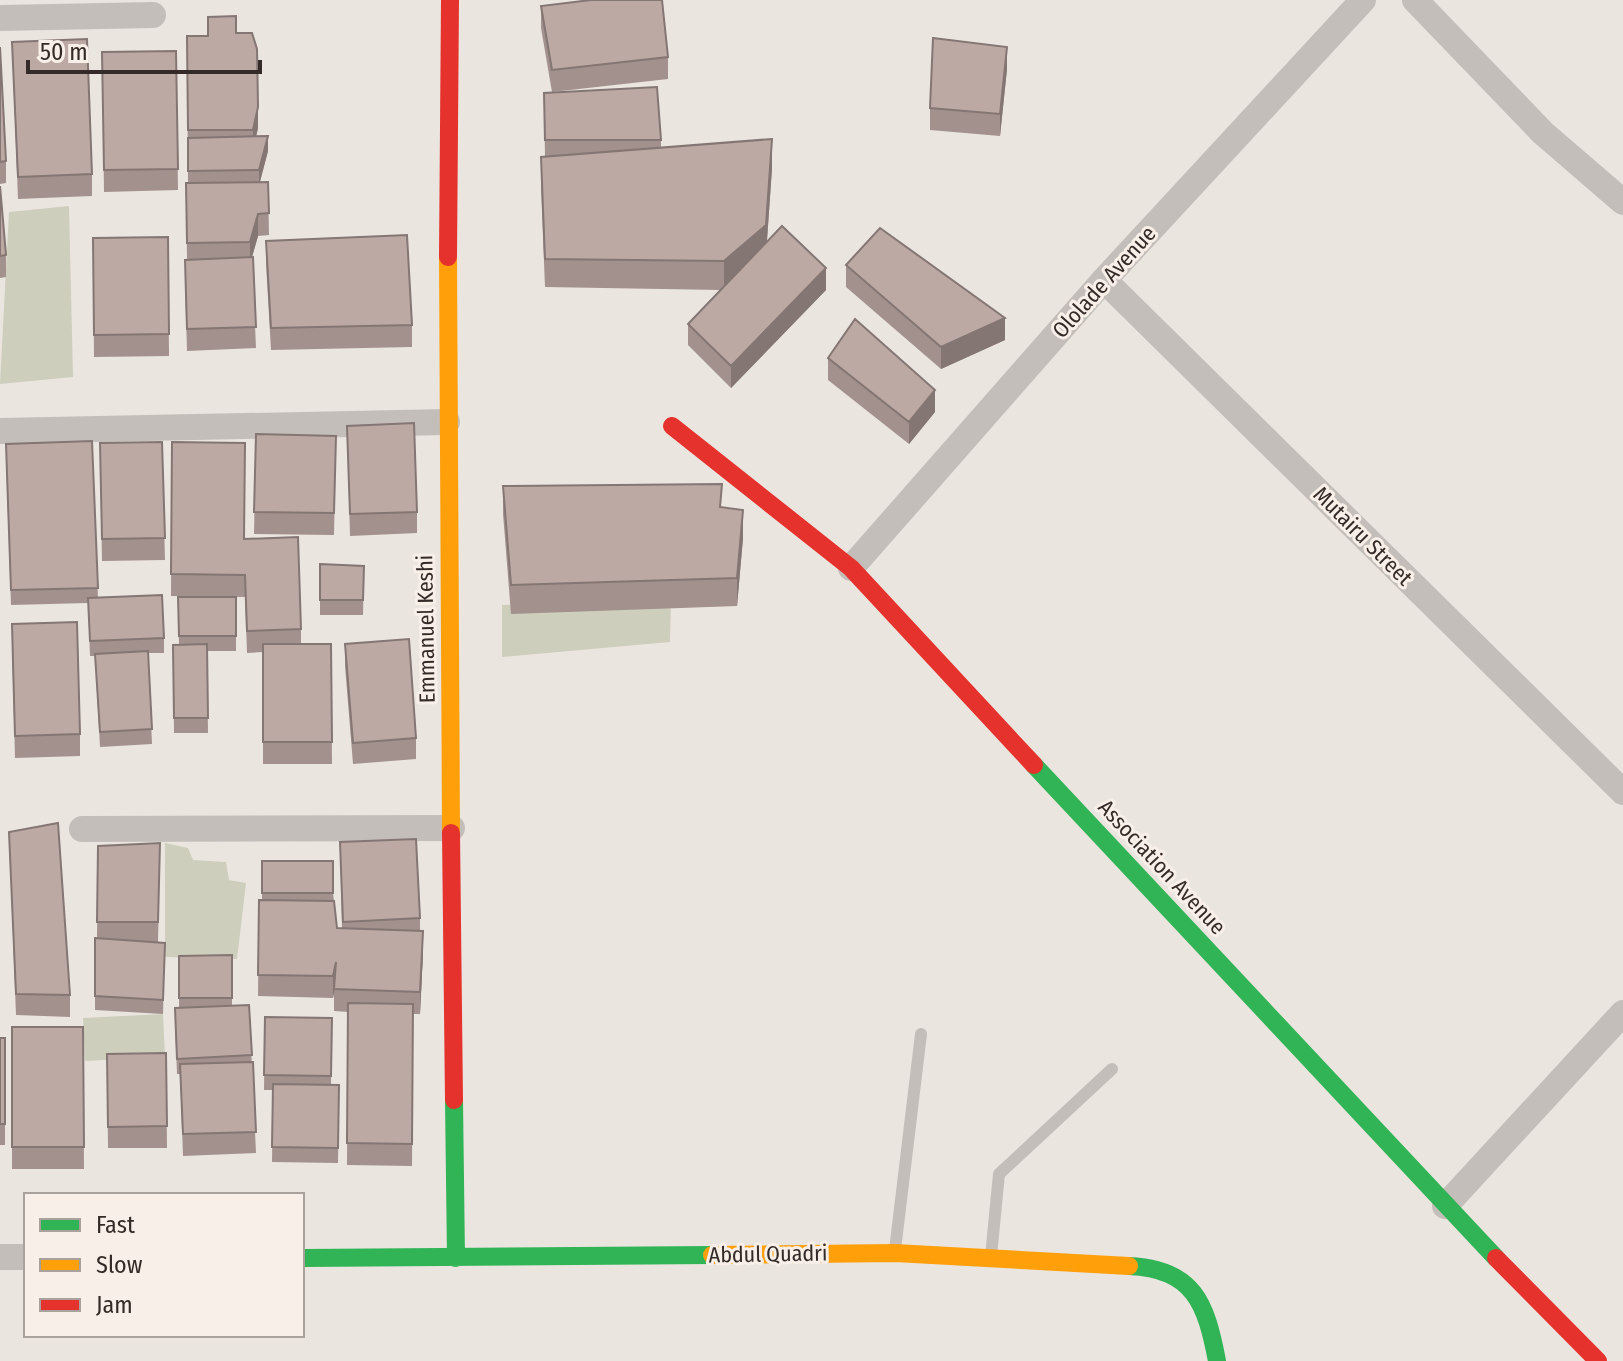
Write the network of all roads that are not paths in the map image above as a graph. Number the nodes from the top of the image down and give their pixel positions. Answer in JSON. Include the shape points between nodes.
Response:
{"nodes":[{"id":1,"x":450,"y":0,"type":"edge"},
{"id":2,"x":1363,"y":0,"type":"edge"},
{"id":3,"x":1415,"y":0,"type":"edge"},
{"id":4,"x":153,"y":15,"type":"dead end"},
{"id":5,"x":0,"y":18,"type":"edge"},
{"id":6,"x":1623,"y":202,"type":"edge"},
{"id":7,"x":1104,"y":280,"type":"junction"},
{"id":8,"x":447,"y":422,"type":"junction"},
{"id":9,"x":672,"y":426,"type":"dead end"},
{"id":10,"x":0,"y":431,"type":"edge"},
{"id":11,"x":851,"y":568,"type":"junction"},
{"id":12,"x":1623,"y":792,"type":"edge"},
{"id":13,"x":452,"y":828,"type":"junction"},
{"id":14,"x":82,"y":829,"type":"dead end"},
{"id":15,"x":1623,"y":1013,"type":"edge"},
{"id":16,"x":921,"y":1034,"type":"dead end"},
{"id":17,"x":1112,"y":1069,"type":"dead end"},
{"id":18,"x":1445,"y":1206,"type":"junction"},
{"id":19,"x":895,"y":1253,"type":"junction"},
{"id":20,"x":991,"y":1256,"type":"junction"},
{"id":21,"x":0,"y":1257,"type":"edge"},
{"id":22,"x":24,"y":1257,"type":"edge"},
{"id":23,"x":304,"y":1258,"type":"edge"},
{"id":24,"x":456,"y":1258,"type":"junction"},
{"id":25,"x":1217,"y":1361,"type":"edge"},
{"id":26,"x":1598,"y":1361,"type":"edge"}],
"edges":[{"from":1,"to":8,"type":"street","name":"Emmanuel Keshi"},
{"from":2,"to":7,"type":"street","name":"Ololade Avenue"},
{"from":3,"to":6,"type":"street","via":[[1543,133]]},
{"from":4,"to":5,"type":"street"},
{"from":7,"to":11,"type":"street","name":"Ololade Avenue"},
{"from":7,"to":12,"type":"street","name":"Mutairu Street"},
{"from":8,"to":10,"type":"street"},
{"from":8,"to":13,"type":"street","name":"Emmanuel Keshi"},
{"from":9,"to":11,"type":"street","name":"Association Avenue"},
{"from":11,"to":18,"type":"street","name":"Association Avenue"},
{"from":13,"to":14,"type":"street"},
{"from":13,"to":24,"type":"street","name":"Emmanuel Keshi"},
{"from":15,"to":18,"type":"street"},
{"from":16,"to":19,"type":"lane"},
{"from":17,"to":20,"type":"lane","via":[[999,1174]]},
{"from":18,"to":26,"type":"street","name":"Association Avenue"},
{"from":19,"to":20,"type":"street","name":"Abdul Quadri"},
{"from":19,"to":24,"type":"street","name":"Abdul Quadri"},
{"from":20,"to":25,"type":"street","name":"Abdul Quadri","via":[[1154,1267],[1187,1282],[1209,1319]]},
{"from":21,"to":22,"type":"street"},
{"from":23,"to":24,"type":"street","name":"Abdul Quadri"}]}
